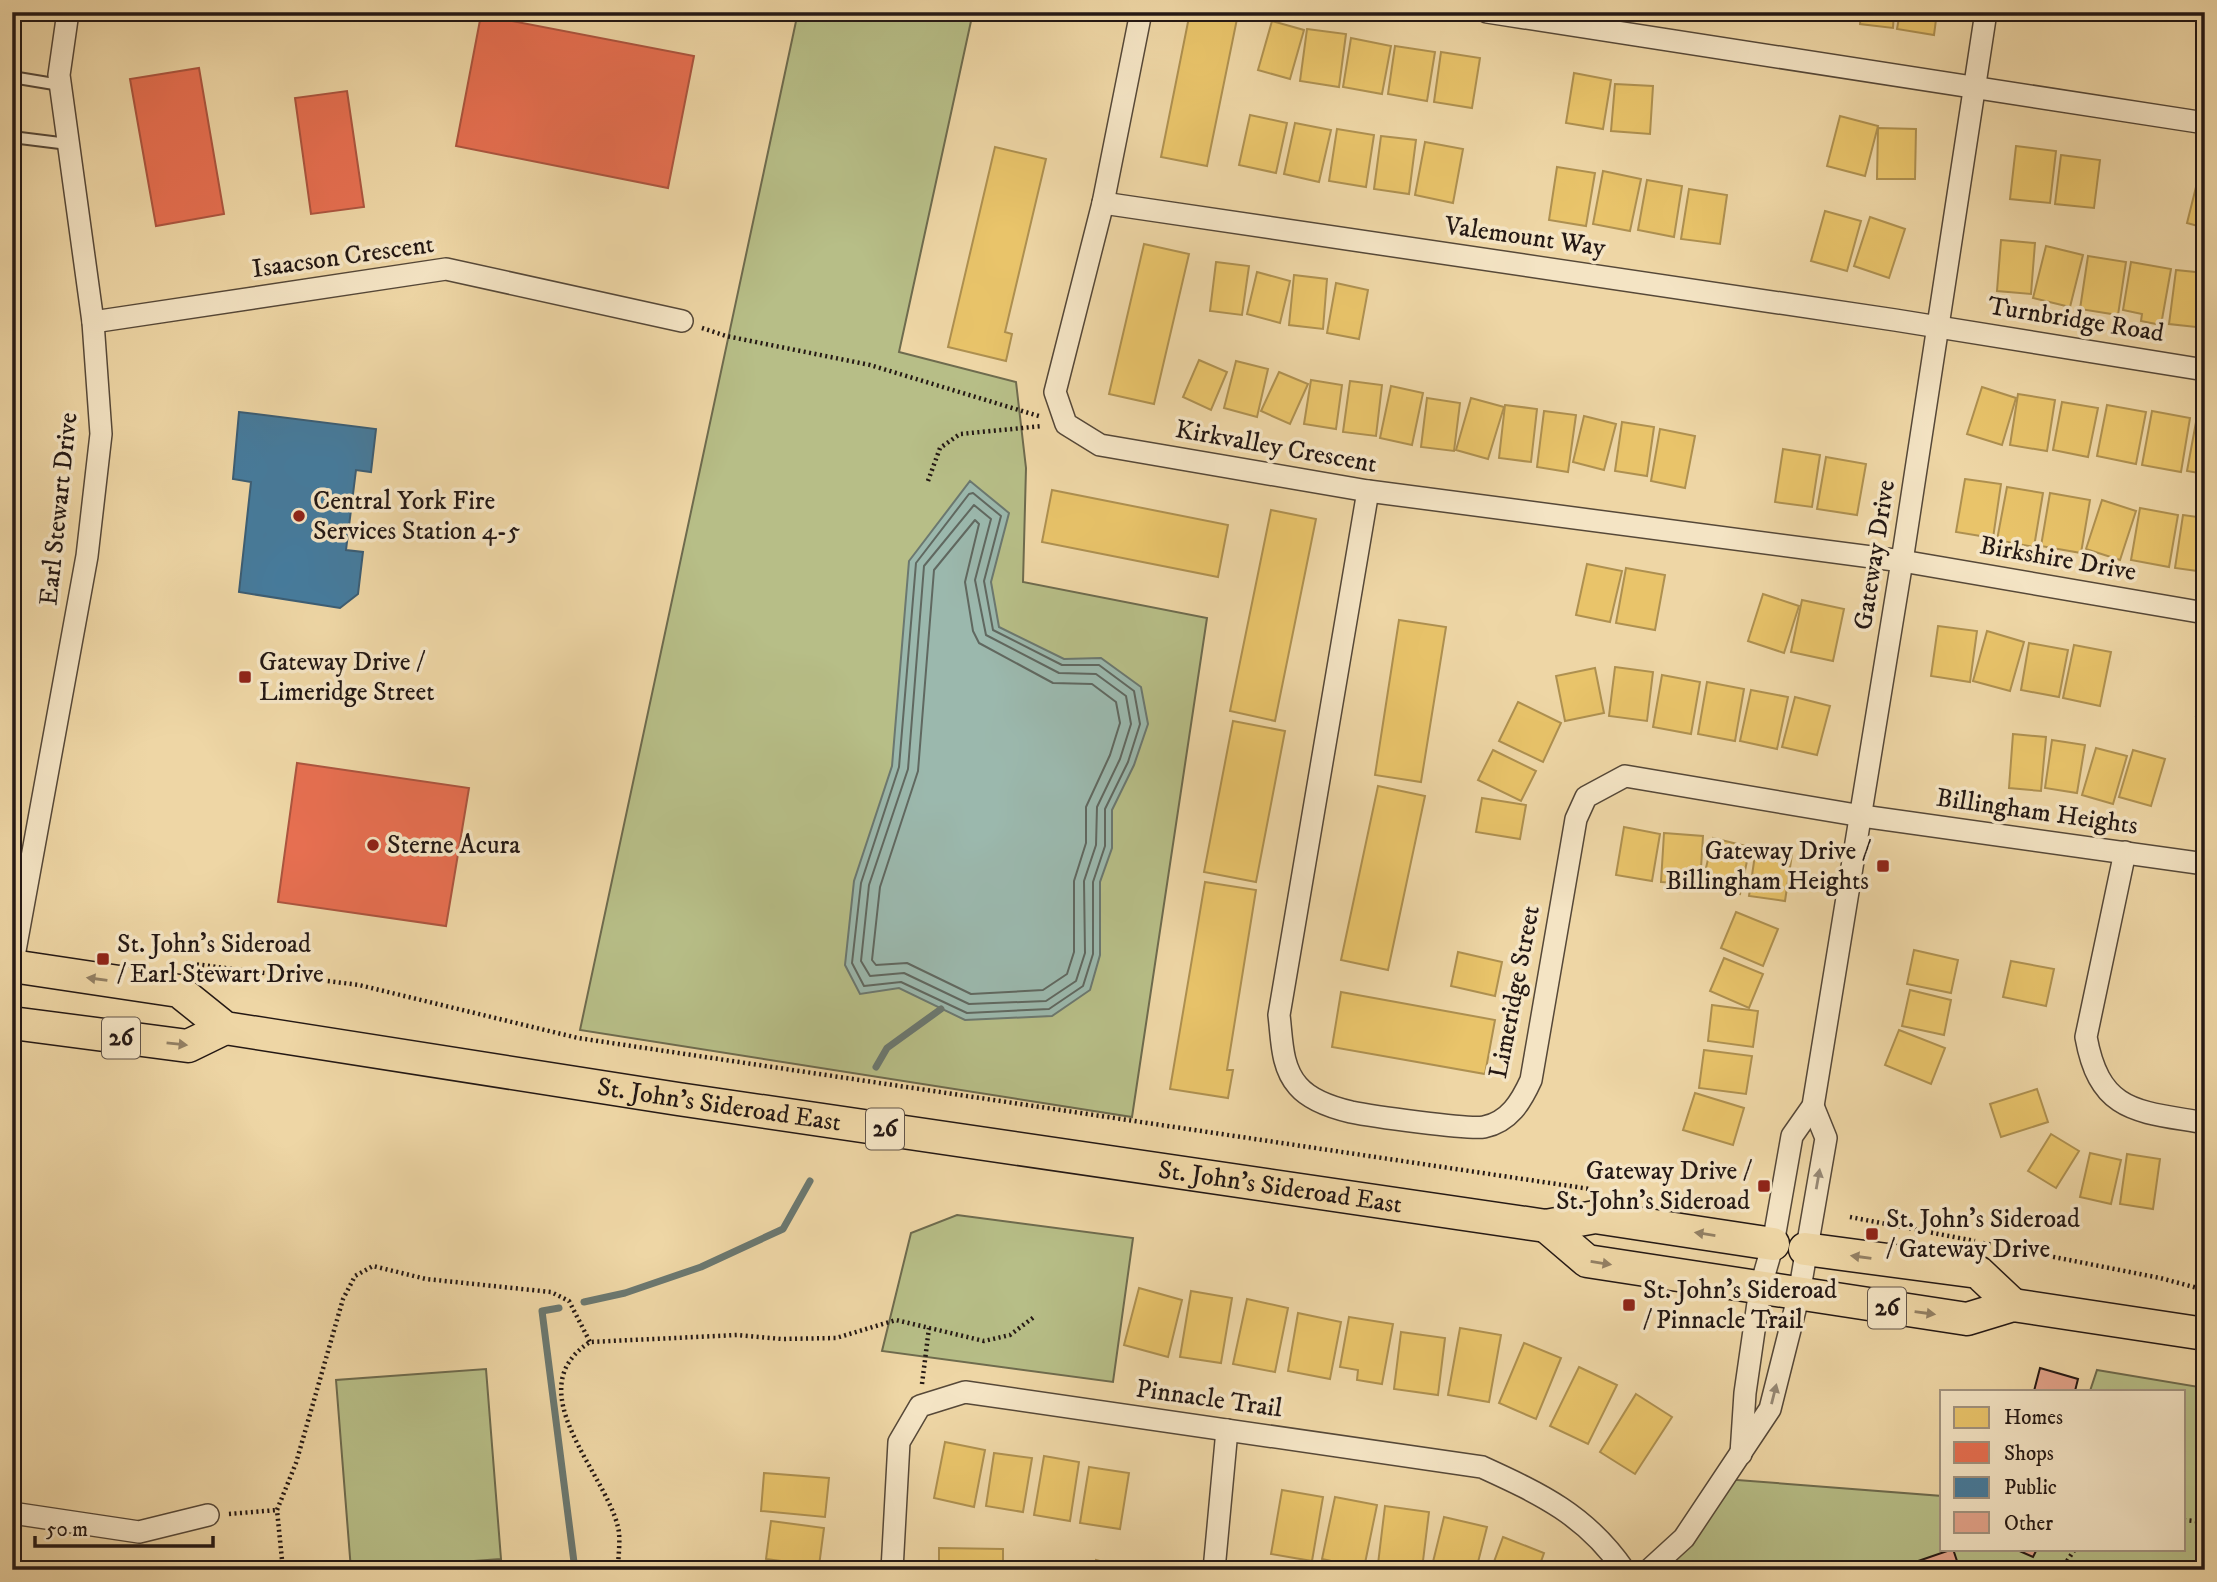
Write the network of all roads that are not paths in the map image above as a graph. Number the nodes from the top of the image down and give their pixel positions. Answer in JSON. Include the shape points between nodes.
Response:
{"nodes":[{"id":1,"x":68,"y":12,"type":"edge"},
{"id":2,"x":1141,"y":12,"type":"edge"},
{"id":3,"x":1487,"y":12,"type":"edge"},
{"id":4,"x":1986,"y":12,"type":"edge"},
{"id":5,"x":12,"y":77,"type":"edge"},
{"id":6,"x":60,"y":85,"type":"junction"},
{"id":7,"x":1975,"y":86,"type":"junction"},
{"id":8,"x":2205,"y":123,"type":"edge"},
{"id":9,"x":12,"y":137,"type":"edge"},
{"id":10,"x":68,"y":144,"type":"junction"},
{"id":11,"x":1103,"y":203,"type":"junction"},
{"id":12,"x":682,"y":321,"type":"road end"},
{"id":13,"x":93,"y":322,"type":"junction"},
{"id":14,"x":1939,"y":327,"type":"junction"},
{"id":15,"x":2205,"y":370,"type":"edge"},
{"id":16,"x":1368,"y":491,"type":"junction"},
{"id":17,"x":1902,"y":561,"type":"junction"},
{"id":18,"x":2205,"y":613,"type":"edge"},
{"id":19,"x":1861,"y":816,"type":"junction"},
{"id":20,"x":2125,"y":852,"type":"junction"},
{"id":21,"x":2205,"y":864,"type":"edge"},
{"id":22,"x":12,"y":966,"type":"edge"},
{"id":23,"x":12,"y":1023,"type":"edge"},
{"id":24,"x":225,"y":1028,"type":"junction"},
{"id":25,"x":1812,"y":1105,"type":"junction"},
{"id":26,"x":2205,"y":1123,"type":"edge"},
{"id":27,"x":1546,"y":1226,"type":"junction"},
{"id":28,"x":1773,"y":1244,"type":"junction"},
{"id":29,"x":1805,"y":1249,"type":"junction"},
{"id":30,"x":1760,"y":1289,"type":"junction"},
{"id":31,"x":1799,"y":1294,"type":"junction"},
{"id":32,"x":2012,"y":1305,"type":"junction"},
{"id":33,"x":2205,"y":1334,"type":"edge"},
{"id":34,"x":1227,"y":1430,"type":"junction"},
{"id":35,"x":1741,"y":1454,"type":"junction"},
{"id":36,"x":12,"y":1513,"type":"edge"},
{"id":37,"x":208,"y":1515,"type":"road end"},
{"id":38,"x":892,"y":1570,"type":"edge"},
{"id":39,"x":1214,"y":1570,"type":"edge"},
{"id":40,"x":1624,"y":1570,"type":"edge"},
{"id":41,"x":1649,"y":1570,"type":"edge"}],
"edges":[{"from":1,"to":6,"type":"street","name":"Earl Stewart Drive"},
{"from":2,"to":11,"type":"street"},
{"from":3,"to":7,"type":"street"},
{"from":4,"to":7,"type":"street","name":"Gateway Drive"},
{"from":5,"to":6,"type":"lane"},
{"from":6,"to":10,"type":"street","name":"Earl Stewart Drive"},
{"from":7,"to":8,"type":"street"},
{"from":7,"to":14,"type":"street","name":"Gateway Drive"},
{"from":9,"to":10,"type":"lane"},
{"from":10,"to":13,"type":"street","name":"Earl Stewart Drive"},
{"from":11,"to":14,"type":"street","name":"Valemount Way"},
{"from":11,"to":16,"type":"street","name":"Kirkvalley Crescent","via":[[1055,392],[1066,424],[1100,445]]},
{"from":12,"to":13,"type":"street","name":"Isaacson Crescent","via":[[446,269]]},
{"from":13,"to":22,"type":"street","name":"Earl Stewart Drive","via":[[101,434],[87,556]]},
{"from":14,"to":15,"type":"street","name":"Turnbridge Road"},
{"from":14,"to":17,"type":"street","name":"Gateway Drive"},
{"from":16,"to":17,"type":"street","name":"Kirkvalley Crescent"},
{"from":16,"to":19,"type":"street","name":"Limeridge Street","via":[[1279,1015],[1285,1062],[1298,1086],[1317,1100],[1350,1112],[1483,1128],[1507,1117],[1521,1102],[1531,1080],[1576,819],[1586,797],[1605,784],[1625,776]]},
{"from":17,"to":18,"type":"street","name":"Birkshire Drive"},
{"from":17,"to":19,"type":"street","name":"Gateway Drive"},
{"from":19,"to":20,"type":"street","name":"Billingham Heights"},
{"from":19,"to":25,"type":"street","name":"Gateway Drive"},
{"from":20,"to":21,"type":"street","name":"Billingham Heights"},
{"from":20,"to":26,"type":"street","via":[[2086,1037],[2091,1066],[2111,1097],[2140,1111]]},
{"from":24,"to":22,"type":"main road","name":"St. John's Sideroad East","number":"26","one_way":true,"via":[[179,991]]},
{"from":23,"to":24,"type":"main road","number":"26","one_way":true,"via":[[188,1046]]},
{"from":24,"to":27,"type":"main road","name":"St. John's Sideroad East","number":"26"},
{"from":25,"to":28,"type":"street","name":"Gateway Drive","via":[[1792,1136]]},
{"from":29,"to":25,"type":"street","one_way":true,"via":[[1826,1138]]},
{"from":28,"to":27,"type":"main road","name":"St. John's Sideroad East","number":"26","one_way":true,"via":[[1595,1217]]},
{"from":27,"to":30,"type":"main road","number":"26","one_way":true,"via":[[1587,1261]]},
{"from":28,"to":30,"type":"street"},
{"from":29,"to":31,"type":"street"},
{"from":32,"to":29,"type":"main road","number":"26","one_way":true,"via":[[1979,1272]]},
{"from":30,"to":31,"type":"main road","number":"26"},
{"from":30,"to":35,"type":"street"},
{"from":31,"to":32,"type":"main road","number":"26","one_way":true,"via":[[1967,1320]]},
{"from":35,"to":31,"type":"street","one_way":true,"via":[[1770,1409]]},
{"from":32,"to":33,"type":"main road","number":"26"},
{"from":34,"to":38,"type":"street","name":"Pinnacle Trail","via":[[965,1392],[920,1406],[899,1442]]},
{"from":34,"to":39,"type":"street"},
{"from":34,"to":40,"type":"street","name":"Pinnacle Trail","via":[[1482,1467],[1547,1497],[1604,1541]]},
{"from":35,"to":41,"type":"street","via":[[1684,1538]]},
{"from":36,"to":37,"type":"street","via":[[139,1532]]}]}
